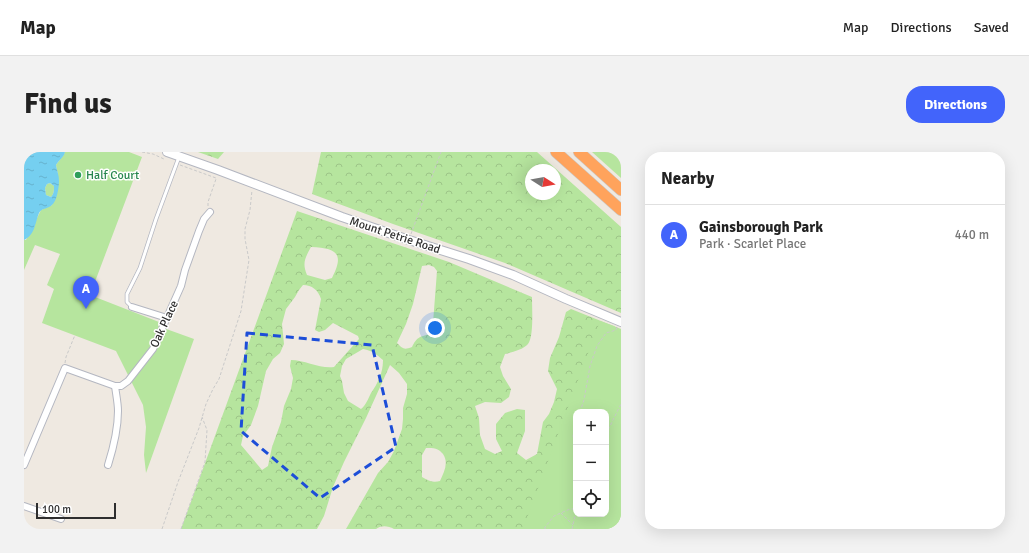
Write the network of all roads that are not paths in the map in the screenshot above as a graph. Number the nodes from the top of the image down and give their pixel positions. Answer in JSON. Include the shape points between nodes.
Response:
{"nodes":[{"id":1,"x":167,"y":152,"type":"edge"},
{"id":2,"x":556,"y":152,"type":"edge"},
{"id":3,"x":579,"y":152,"type":"edge"},
{"id":4,"x":179,"y":156,"type":"junction"},
{"id":5,"x":621,"y":190,"type":"edge"},
{"id":6,"x":621,"y":210,"type":"edge"},
{"id":7,"x":210,"y":212,"type":"road end"},
{"id":8,"x":132,"y":307,"type":"joint"},
{"id":9,"x":167,"y":318,"type":"junction"},
{"id":10,"x":620,"y":322,"type":"edge"},
{"id":11,"x":115,"y":386,"type":"junction"},
{"id":12,"x":24,"y":465,"type":"edge"},
{"id":13,"x":108,"y":465,"type":"dead end"},
{"id":14,"x":24,"y":506,"type":"edge"},
{"id":15,"x":61,"y":519,"type":"dead end"}],
"edges":[{"from":1,"to":4,"type":"street","name":"Mount Petrie Road"},
{"from":2,"to":6,"type":"highway"},
{"from":3,"to":5,"type":"highway"},
{"from":4,"to":8,"type":"lane","via":[[140,268],[127,294],[127,302]]},
{"from":4,"to":10,"type":"street","name":"Mount Petrie Road","via":[[342,217],[513,275]]},
{"from":7,"to":9,"type":"street","name":"Oak Place","via":[[199,231],[181,286]]},
{"from":8,"to":9,"type":"street"},
{"from":9,"to":11,"type":"street","name":"Oak Place","via":[[157,342],[143,363],[128,381],[121,386]]},
{"from":11,"to":12,"type":"street","via":[[65,368]]},
{"from":11,"to":13,"type":"street","via":[[118,418]]},
{"from":14,"to":15,"type":"street"}]}
